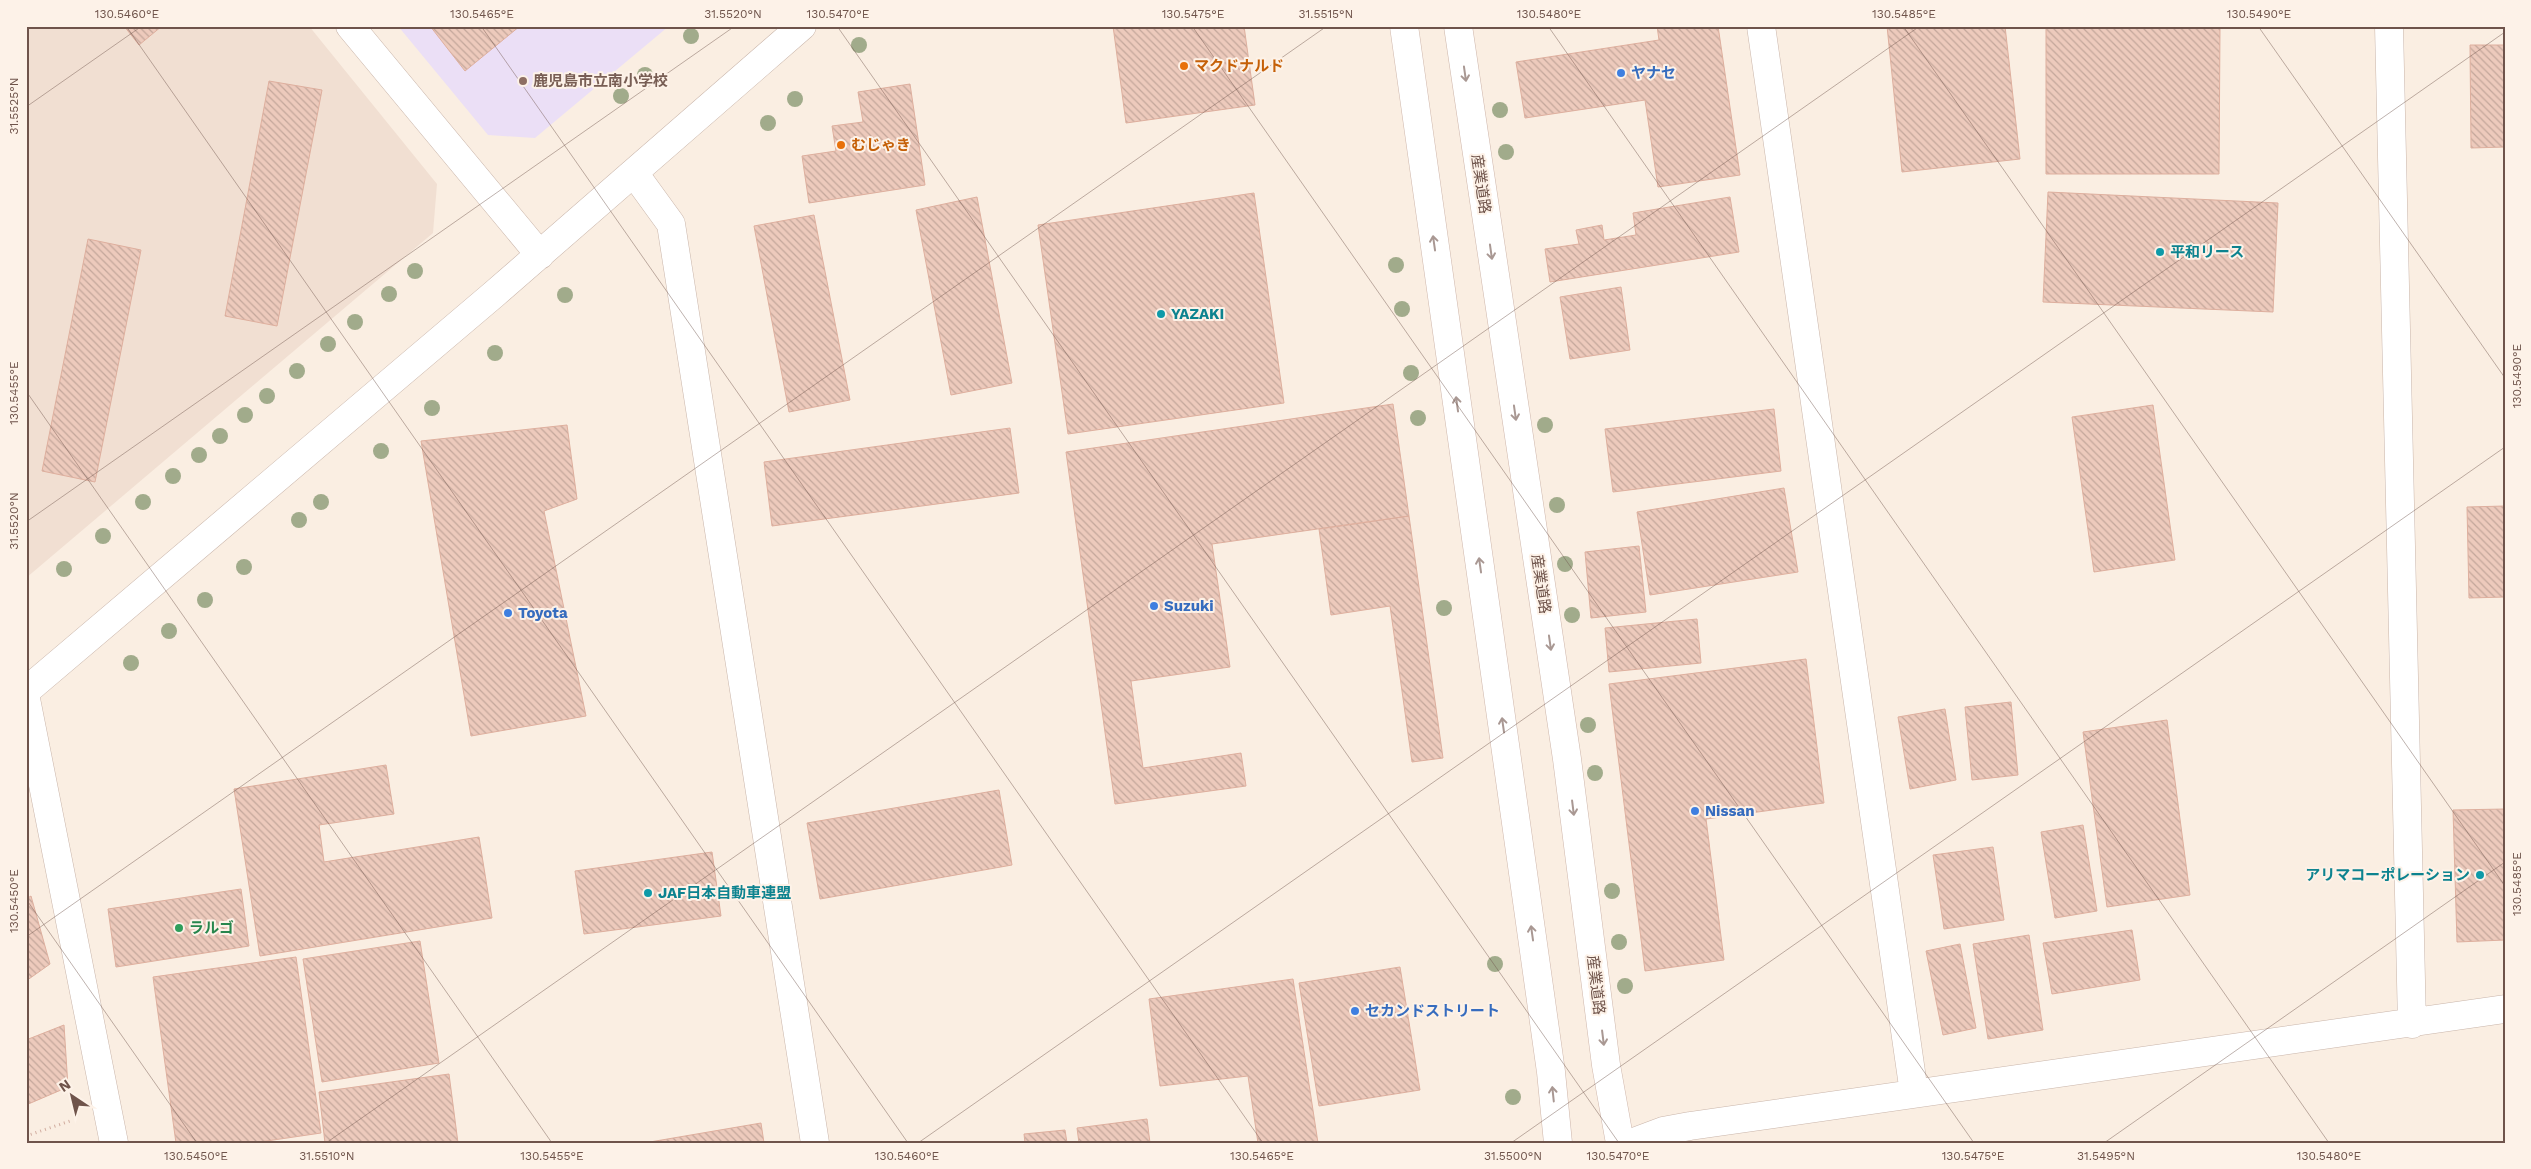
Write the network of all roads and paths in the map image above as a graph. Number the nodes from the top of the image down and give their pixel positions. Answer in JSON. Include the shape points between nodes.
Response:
{"nodes":[{"id":1,"x":350,"y":26,"type":"edge"},
{"id":2,"x":802,"y":26,"type":"edge"},
{"id":3,"x":1404,"y":26,"type":"edge"},
{"id":4,"x":1458,"y":26,"type":"edge"},
{"id":5,"x":1761,"y":26,"type":"edge"},
{"id":6,"x":2389,"y":26,"type":"edge"},
{"id":7,"x":634,"y":173,"type":"junction"},
{"id":8,"x":540,"y":254,"type":"junction"},
{"id":9,"x":26,"y":691,"type":"edge"},
{"id":10,"x":26,"y":699,"type":"edge"},
{"id":11,"x":2505,"y":1010,"type":"edge"},
{"id":12,"x":2412,"y":1024,"type":"junction"},
{"id":13,"x":1914,"y":1093,"type":"junction"},
{"id":14,"x":107,"y":1108,"type":"junction"},
{"id":15,"x":26,"y":1136,"type":"edge"},
{"id":16,"x":114,"y":1143,"type":"edge"},
{"id":17,"x":815,"y":1143,"type":"edge"},
{"id":18,"x":1558,"y":1143,"type":"edge"},
{"id":19,"x":1620,"y":1143,"type":"edge"},
{"id":20,"x":1631,"y":1143,"type":"edge"}],
"edges":[{"from":1,"to":8,"type":"street"},
{"from":2,"to":7,"type":"street"},
{"from":18,"to":3,"type":"street","one_way":true,"via":[[1550,1062]]},
{"from":4,"to":19,"type":"street","name":"産業道路","one_way":true,"via":[[1567,759],[1606,1065]]},
{"from":5,"to":13,"type":"street"},
{"from":6,"to":12,"type":"street"},
{"from":7,"to":8,"type":"street"},
{"from":7,"to":17,"type":"street","via":[[671,224]]},
{"from":8,"to":9,"type":"street"},
{"from":10,"to":14,"type":"street"},
{"from":11,"to":12,"type":"street"},
{"from":12,"to":13,"type":"street"},
{"from":13,"to":20,"type":"street","via":[[1663,1131]]},
{"from":14,"to":15,"type":"path"},
{"from":14,"to":16,"type":"street"}]}
